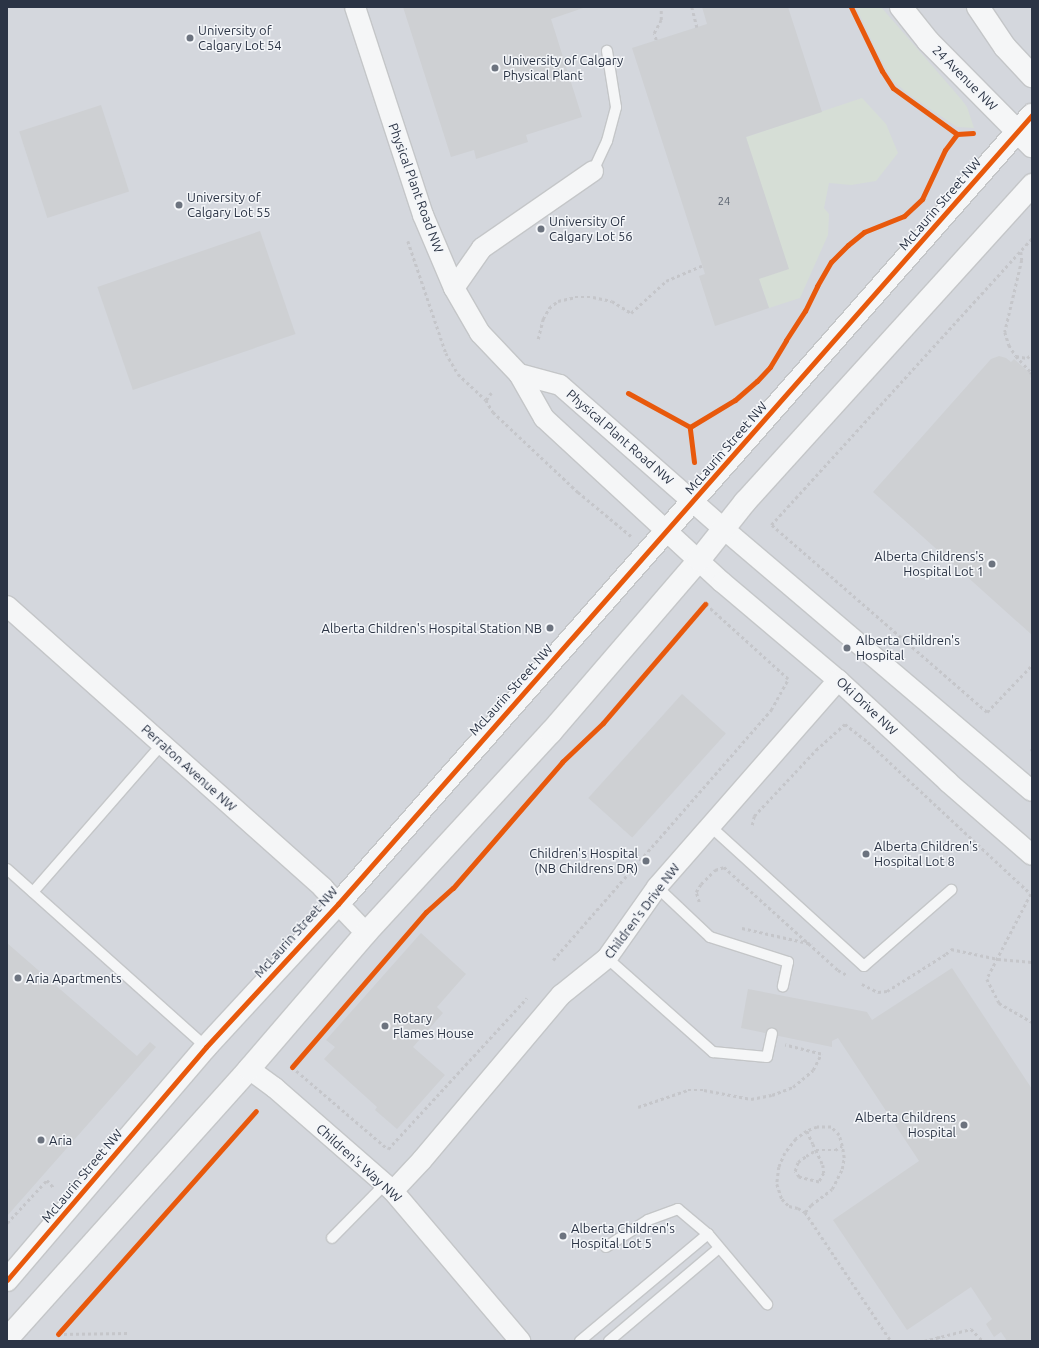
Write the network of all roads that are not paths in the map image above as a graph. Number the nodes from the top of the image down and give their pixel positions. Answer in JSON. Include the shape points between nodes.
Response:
{"nodes":[{"id":1,"x":355,"y":7,"type":"edge"},
{"id":2,"x":901,"y":7,"type":"edge"},
{"id":3,"x":978,"y":7,"type":"edge"},
{"id":4,"x":607,"y":51,"type":"dead end"},
{"id":5,"x":1032,"y":76,"type":"edge"},
{"id":6,"x":1027,"y":131,"type":"edge"},
{"id":7,"x":593,"y":171,"type":"joint"},
{"id":8,"x":1032,"y":185,"type":"edge"},
{"id":9,"x":454,"y":288,"type":"junction"},
{"id":10,"x":519,"y":374,"type":"junction"},
{"id":11,"x":693,"y":502,"type":"junction"},
{"id":12,"x":724,"y":529,"type":"junction"},
{"id":13,"x":667,"y":531,"type":"junction"},
{"id":14,"x":699,"y":560,"type":"junction"},
{"id":15,"x":7,"y":606,"type":"edge"},
{"id":16,"x":838,"y":680,"type":"junction"},
{"id":17,"x":162,"y":744,"type":"junction"},
{"id":18,"x":1032,"y":791,"type":"edge"},
{"id":19,"x":710,"y":826,"type":"junction"},
{"id":20,"x":1032,"y":855,"type":"edge"},
{"id":21,"x":7,"y":869,"type":"edge"},
{"id":22,"x":657,"y":887,"type":"junction"},
{"id":23,"x":951,"y":890,"type":"dead end"},
{"id":24,"x":33,"y":892,"type":"junction"},
{"id":25,"x":338,"y":904,"type":"junction"},
{"id":26,"x":366,"y":933,"type":"junction"},
{"id":27,"x":607,"y":958,"type":"junction"},
{"id":28,"x":783,"y":986,"type":"dead end"},
{"id":29,"x":771,"y":1038,"type":"road end"},
{"id":30,"x":206,"y":1047,"type":"junction"},
{"id":31,"x":249,"y":1069,"type":"junction"},
{"id":32,"x":389,"y":1188,"type":"junction"},
{"id":33,"x":708,"y":1234,"type":"junction"},
{"id":34,"x":332,"y":1238,"type":"dead end"},
{"id":35,"x":606,"y":1247,"type":"dead end"},
{"id":36,"x":719,"y":1248,"type":"junction"},
{"id":37,"x":7,"y":1280,"type":"edge"},
{"id":38,"x":767,"y":1304,"type":"dead end"},
{"id":39,"x":10,"y":1337,"type":"edge"},
{"id":40,"x":520,"y":1341,"type":"edge"},
{"id":41,"x":580,"y":1341,"type":"edge"},
{"id":42,"x":609,"y":1341,"type":"edge"}],
"edges":[{"from":1,"to":9,"type":"street","name":"Physical Plant Road NW","via":[[423,215]]},
{"from":2,"to":6,"type":"street","name":"24 Avenue NW","via":[[928,41]]},
{"from":3,"to":5,"type":"street","via":[[1005,47]]},
{"from":4,"to":7,"type":"lane","via":[[616,107],[607,141]]},
{"from":6,"to":11,"type":"street","name":"McLaurin Street NW"},
{"from":7,"to":9,"type":"street","via":[[482,248]]},
{"from":8,"to":12,"type":"street","via":[[756,490]]},
{"from":9,"to":10,"type":"street","name":"Physical Plant Road NW","via":[[480,333]]},
{"from":10,"to":11,"type":"street","name":"Physical Plant Road NW","via":[[560,385]]},
{"from":10,"to":13,"type":"street","name":"Physical Plant Road NW","via":[[544,418]]},
{"from":11,"to":12,"type":"street","name":"Physical Plant Road NW"},
{"from":11,"to":13,"type":"street","name":"McLaurin Street NW"},
{"from":12,"to":14,"type":"street"},
{"from":12,"to":18,"type":"street"},
{"from":13,"to":14,"type":"street","name":"Oki Drive NW"},
{"from":13,"to":25,"type":"street","name":"McLaurin Street NW"},
{"from":14,"to":16,"type":"street","name":"Oki Drive NW"},
{"from":14,"to":26,"type":"street","via":[[551,732]]},
{"from":15,"to":17,"type":"street","name":"Perraton Avenue NW"},
{"from":16,"to":19,"type":"street","name":"Children's Drive NW"},
{"from":16,"to":20,"type":"street","name":"Oki Drive NW","via":[[948,782]]},
{"from":17,"to":24,"type":"lane"},
{"from":17,"to":25,"type":"street","name":"Perraton Avenue NW"},
{"from":19,"to":22,"type":"street","name":"Children's Drive NW"},
{"from":19,"to":23,"type":"lane","via":[[864,966]]},
{"from":21,"to":24,"type":"lane"},
{"from":22,"to":27,"type":"street","name":"Children's Drive NW"},
{"from":22,"to":28,"type":"lane","via":[[710,937],[788,962]]},
{"from":24,"to":30,"type":"lane"},
{"from":25,"to":26,"type":"street","name":"Perraton Avenue NW"},
{"from":25,"to":30,"type":"street","name":"McLaurin Street NW"},
{"from":26,"to":31,"type":"street"},
{"from":27,"to":29,"type":"lane","via":[[713,1052],[767,1057]]},
{"from":27,"to":32,"type":"street","name":"Children's Drive NW","via":[[561,995],[422,1160]]},
{"from":30,"to":37,"type":"street","name":"McLaurin Street NW"},
{"from":31,"to":32,"type":"street","name":"Children's Way NW","via":[[275,1088]]},
{"from":31,"to":39,"type":"street"},
{"from":32,"to":34,"type":"lane"},
{"from":32,"to":40,"type":"street","name":"Children's Way NW"},
{"from":33,"to":35,"type":"lane","via":[[678,1209],[648,1220]]},
{"from":33,"to":36,"type":"lane"},
{"from":33,"to":41,"type":"lane"},
{"from":36,"to":38,"type":"lane"},
{"from":36,"to":42,"type":"lane"}]}
